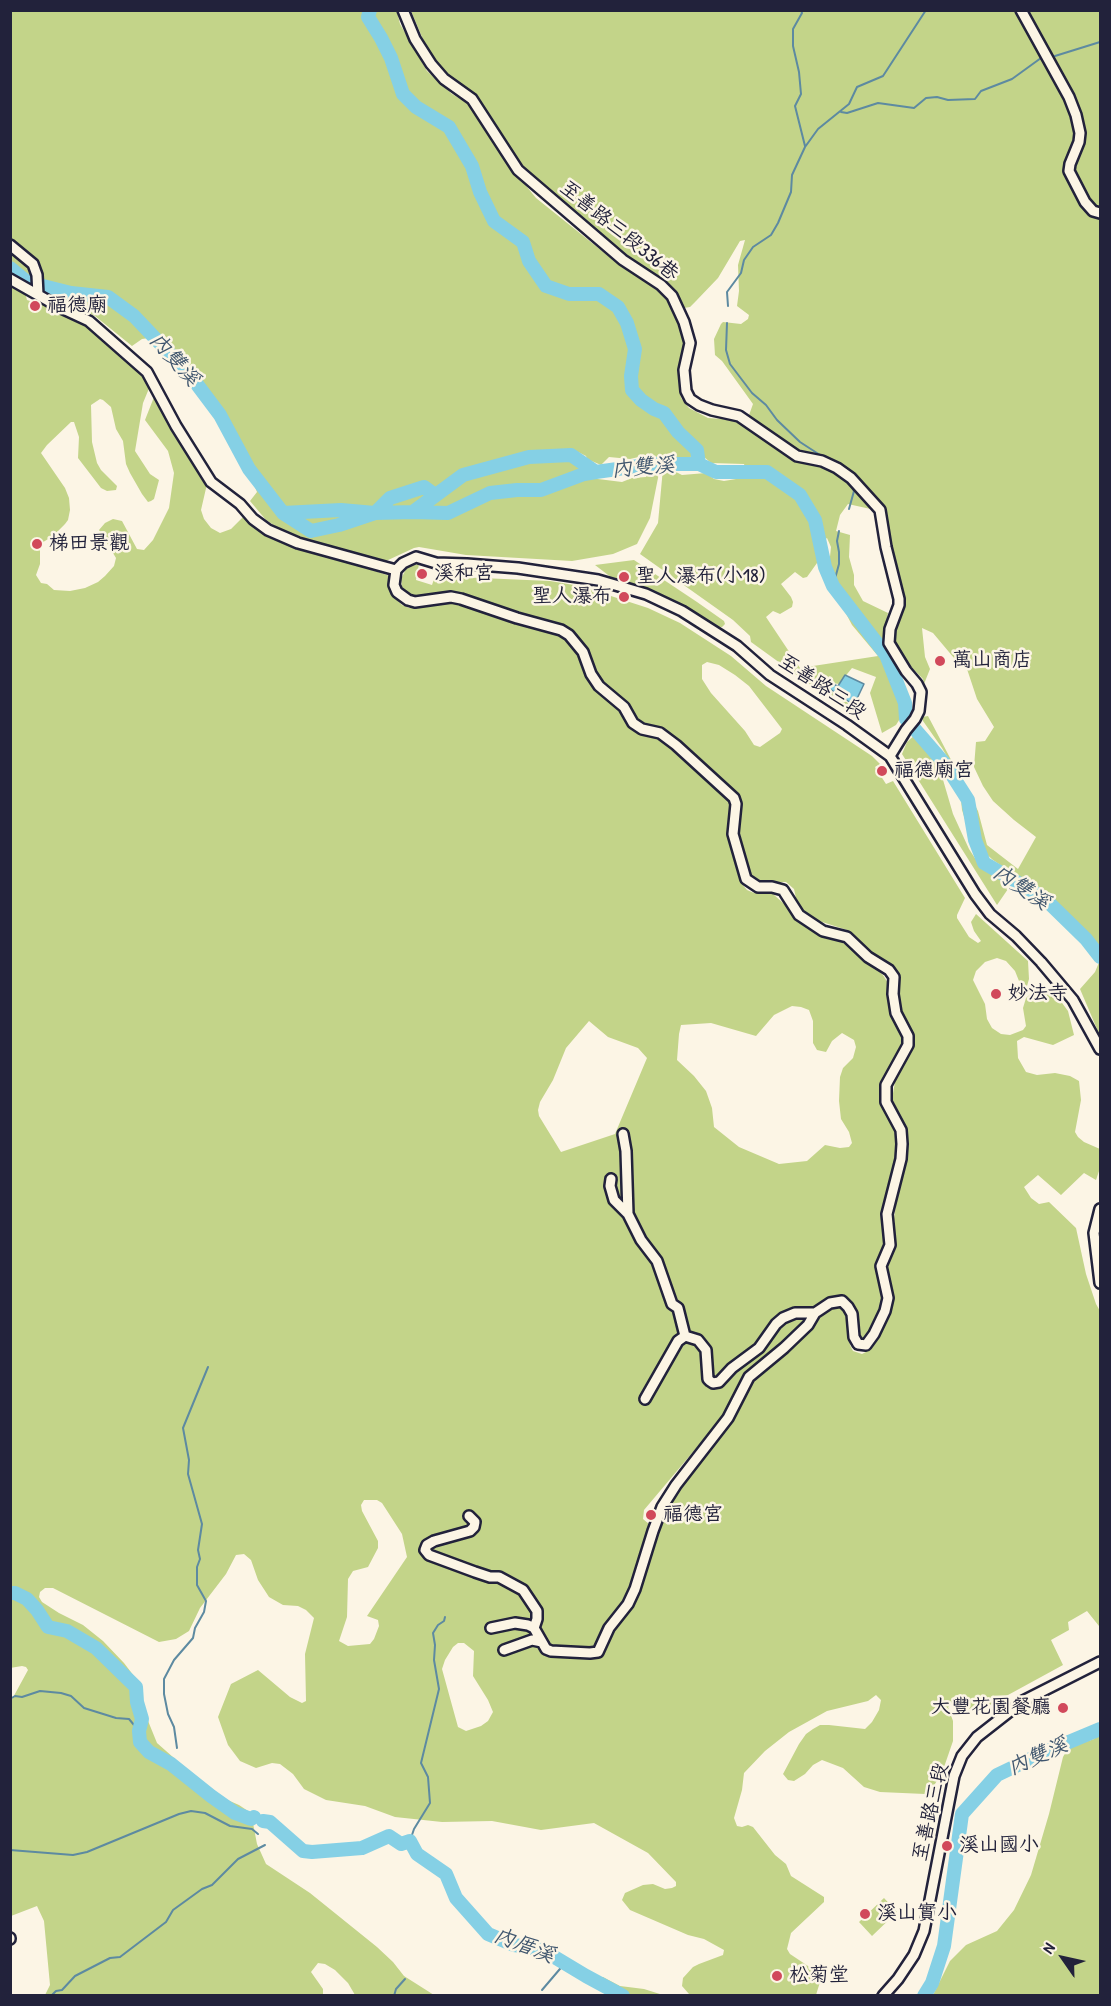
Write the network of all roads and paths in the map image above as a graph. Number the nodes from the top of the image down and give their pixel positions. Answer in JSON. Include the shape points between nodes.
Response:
{"nodes":[{"id":1,"x":403,"y":10,"type":"edge"},
{"id":2,"x":1021,"y":10,"type":"edge"},
{"id":3,"x":1101,"y":213,"type":"edge"},
{"id":4,"x":10,"y":245,"type":"edge"},
{"id":5,"x":10,"y":279,"type":"edge"},
{"id":6,"x":38,"y":295,"type":"junction"},
{"id":7,"x":396,"y":570,"type":"junction"},
{"id":8,"x":890,"y":756,"type":"junction"},
{"id":9,"x":1101,"y":1048,"type":"edge"},
{"id":10,"x":623,"y":1134,"type":"dead end"},
{"id":11,"x":611,"y":1179,"type":"dead end"},
{"id":12,"x":1101,"y":1209,"type":"edge"},
{"id":13,"x":628,"y":1214,"type":"junction"},
{"id":14,"x":1101,"y":1283,"type":"edge"},
{"id":15,"x":815,"y":1313,"type":"junction"},
{"id":16,"x":685,"y":1336,"type":"junction"},
{"id":17,"x":645,"y":1399,"type":"dead end"},
{"id":18,"x":469,"y":1516,"type":"dead end"},
{"id":19,"x":491,"y":1628,"type":"dead end"},
{"id":20,"x":534,"y":1628,"type":"junction"},
{"id":21,"x":542,"y":1642,"type":"junction"},
{"id":22,"x":504,"y":1650,"type":"dead end"},
{"id":23,"x":1101,"y":1662,"type":"edge"},
{"id":24,"x":883,"y":1995,"type":"edge"}],
"edges":[{"from":1,"to":8,"type":"street","name":"至善路三段336巷","via":[[430,64],[472,99],[518,170],[623,260],[672,296],[690,342],[684,370],[690,399],[712,410],[739,416],[797,456],[837,468],[880,510],[899,599],[889,643],[921,692],[919,711]]},
{"from":2,"to":3,"type":"street","via":[[1076,115],[1080,142],[1070,164],[1074,184],[1093,210]]},
{"from":4,"to":6,"type":"street","via":[[33,264]]},
{"from":5,"to":6,"type":"street"},
{"from":6,"to":7,"type":"street","via":[[88,321],[147,372],[211,482],[253,519],[298,543]]},
{"from":7,"to":8,"type":"street","name":"至善路三段","via":[[416,557],[436,563],[577,575],[646,594],[712,629],[770,675]]},
{"from":7,"to":15,"type":"street","via":[[396,589],[412,602],[461,599],[569,635],[583,652],[599,686],[624,707],[633,723],[660,733],[734,798],[733,834],[746,879],[758,887],[783,890],[799,915],[823,931],[847,937],[894,977],[896,1013],[908,1036],[908,1046],[886,1084],[886,1102],[901,1130],[902,1144],[887,1214],[890,1245],[881,1266],[888,1298],[885,1311],[866,1345],[858,1344],[854,1337],[852,1314],[842,1301],[830,1303]]},
{"from":8,"to":9,"type":"street","name":"至善路三段","via":[[975,894],[1073,1000]]},
{"from":10,"to":13,"type":"street"},
{"from":11,"to":13,"type":"street","via":[[614,1200]]},
{"from":12,"to":14,"type":"street","via":[[1094,1233]]},
{"from":13,"to":16,"type":"street","via":[[640,1240],[657,1261],[672,1304],[678,1308]]},
{"from":15,"to":16,"type":"street","via":[[795,1313],[783,1318],[759,1348],[719,1382],[708,1379],[704,1345]]},
{"from":15,"to":21,"type":"street","via":[[808,1325],[749,1377],[728,1418],[676,1485],[652,1531],[628,1604],[609,1628],[598,1652],[551,1651]]},
{"from":16,"to":17,"type":"street","via":[[678,1341]]},
{"from":18,"to":20,"type":"street","via":[[475,1522],[470,1531],[434,1540],[425,1550],[429,1556],[499,1577],[523,1590],[537,1611]]},
{"from":19,"to":20,"type":"street","via":[[515,1623]]},
{"from":20,"to":21,"type":"street"},
{"from":21,"to":22,"type":"street","via":[[532,1640]]},
{"from":23,"to":24,"type":"street","name":"至善路三段","via":[[1023,1701],[977,1737],[962,1756],[954,1776],[924,1931],[898,1980]]}]}
